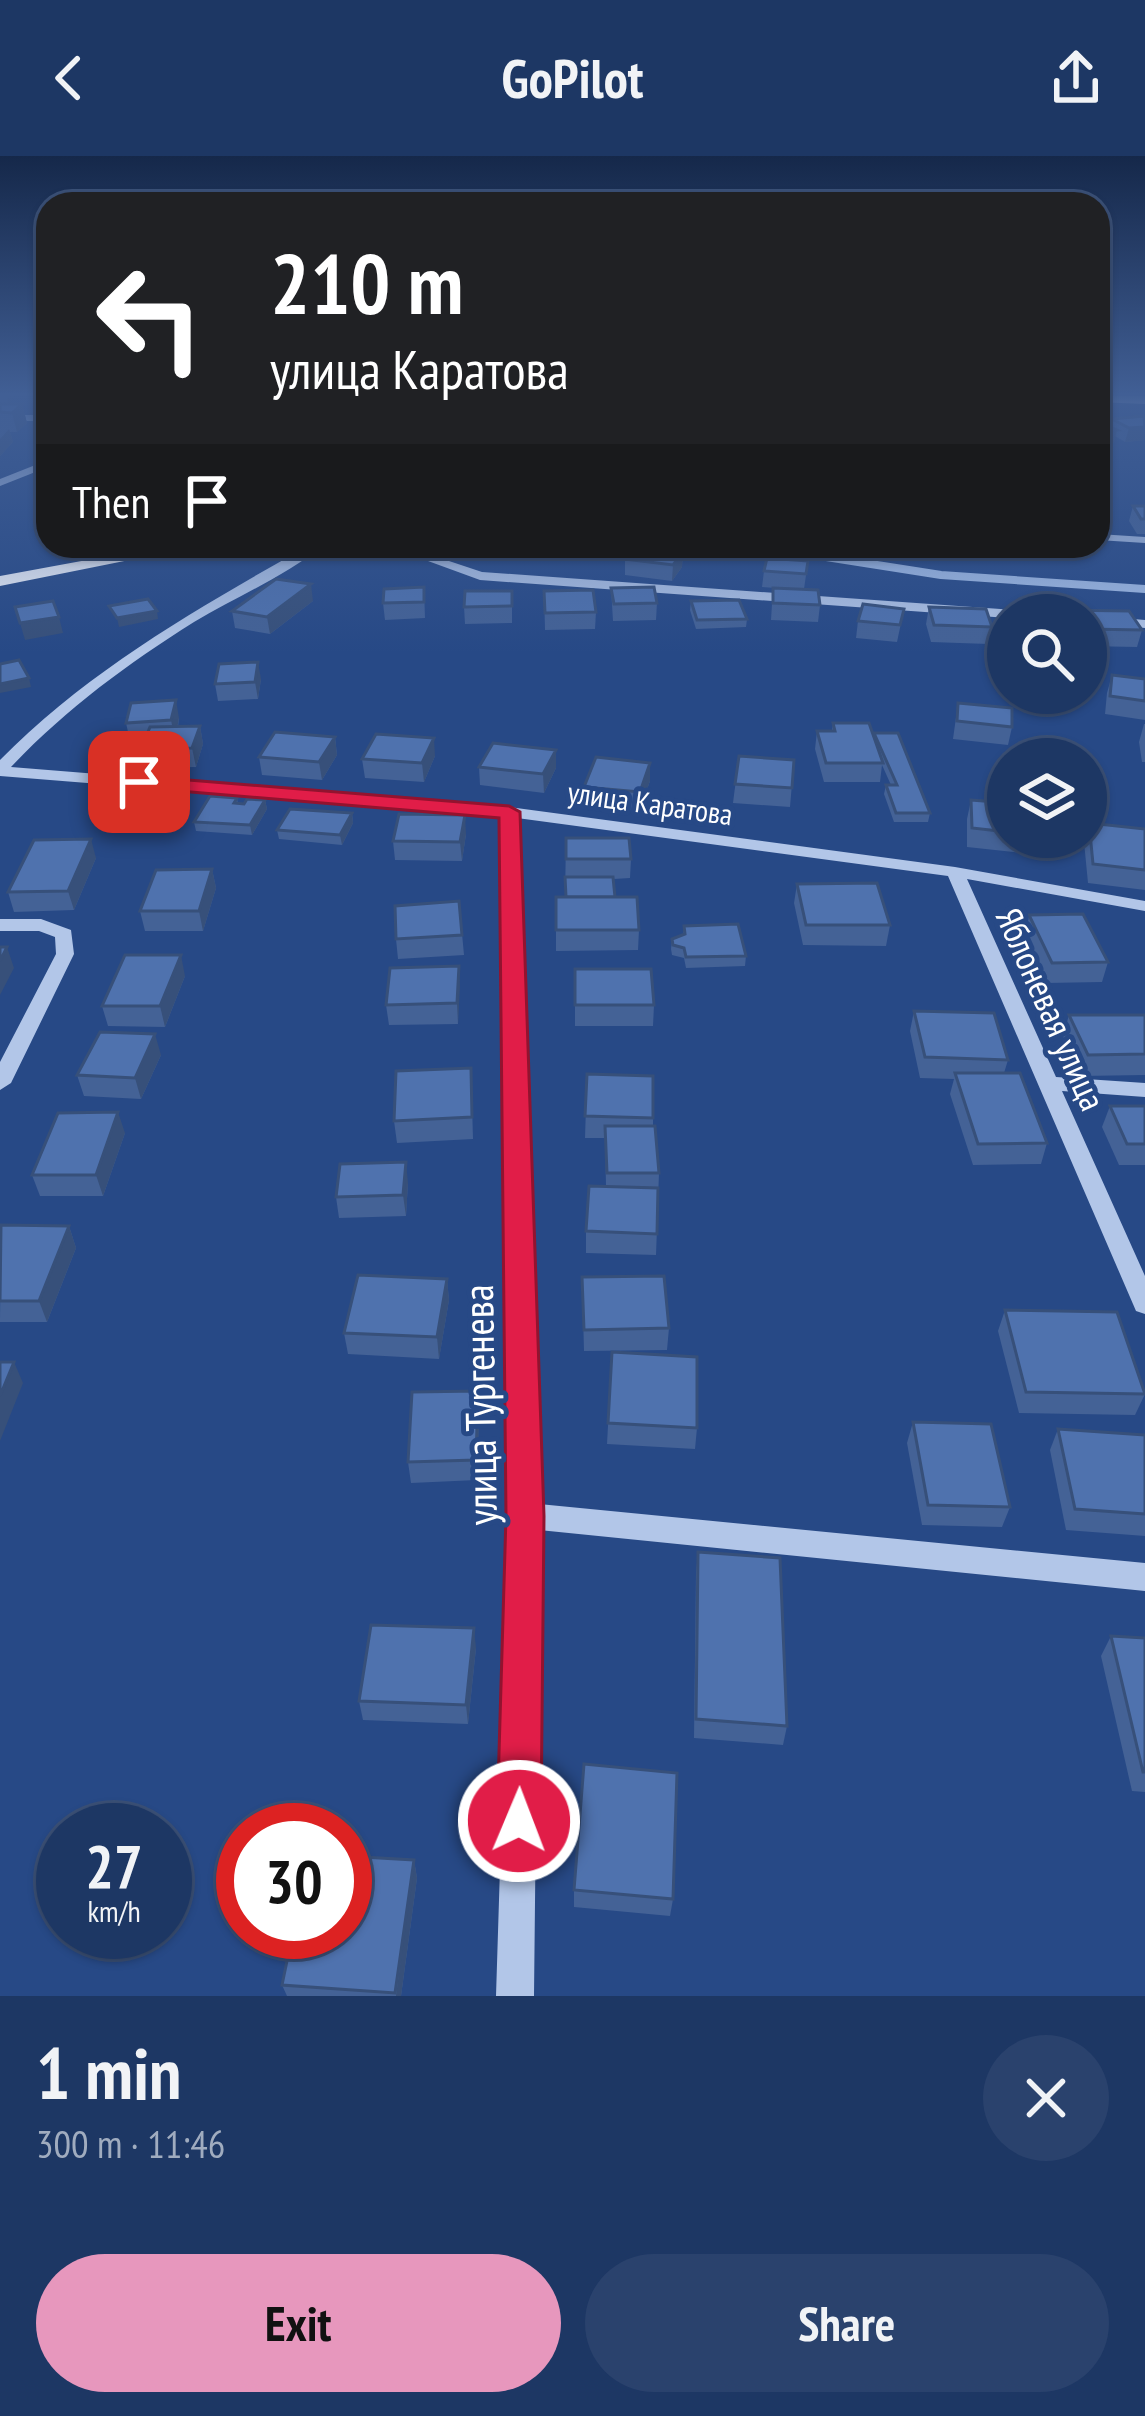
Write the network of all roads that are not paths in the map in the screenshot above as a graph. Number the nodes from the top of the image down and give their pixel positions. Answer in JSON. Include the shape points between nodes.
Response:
{"nodes":[{"id":1,"x":1110,"y":538,"type":"edge"},
{"id":2,"x":1145,"y":540,"type":"edge"},
{"id":3,"x":126,"y":558,"type":"edge"},
{"id":4,"x":295,"y":558,"type":"edge"},
{"id":5,"x":428,"y":558,"type":"edge"},
{"id":6,"x":0,"y":581,"type":"edge"},
{"id":7,"x":987,"y":612,"type":"edge"},
{"id":8,"x":1107,"y":620,"type":"edge"},
{"id":9,"x":1145,"y":623,"type":"edge"},
{"id":10,"x":0,"y":770,"type":"edge"},
{"id":11,"x":509,"y":812,"type":"junction"},
{"id":12,"x":955,"y":872,"type":"junction"},
{"id":13,"x":1145,"y":906,"type":"edge"},
{"id":14,"x":0,"y":926,"type":"edge"},
{"id":15,"x":0,"y":1083,"type":"edge"},
{"id":16,"x":1046,"y":1083,"type":"junction"},
{"id":17,"x":1145,"y":1090,"type":"edge"},
{"id":18,"x":1145,"y":1304,"type":"edge"},
{"id":19,"x":525,"y":1516,"type":"junction"},
{"id":20,"x":1145,"y":1577,"type":"edge"},
{"id":21,"x":515,"y":1996,"type":"edge"}],
"edges":[{"from":1,"to":2,"type":"street"},
{"from":3,"to":6,"type":"main road"},
{"from":4,"to":10,"type":"street","name":"улица Каратова","via":[[193,613],[39,725]]},
{"from":5,"to":7,"type":"street","via":[[480,576]]},
{"from":8,"to":9,"type":"street"},
{"from":10,"to":11,"type":"street","name":"улица Каратова"},
{"from":11,"to":12,"type":"street","name":"улица Каратова"},
{"from":11,"to":19,"type":"street","name":"улица Тургенева"},
{"from":12,"to":13,"type":"street","name":"улица Каратова"},
{"from":12,"to":16,"type":"street","name":"Яблоневая улица"},
{"from":14,"to":15,"type":"street","via":[[41,925],[64,934],[65,954]]},
{"from":16,"to":17,"type":"street"},
{"from":16,"to":18,"type":"street","name":"Яблоневая улица"},
{"from":19,"to":20,"type":"street"},
{"from":19,"to":21,"type":"street","name":"улица Тургенева"}]}
